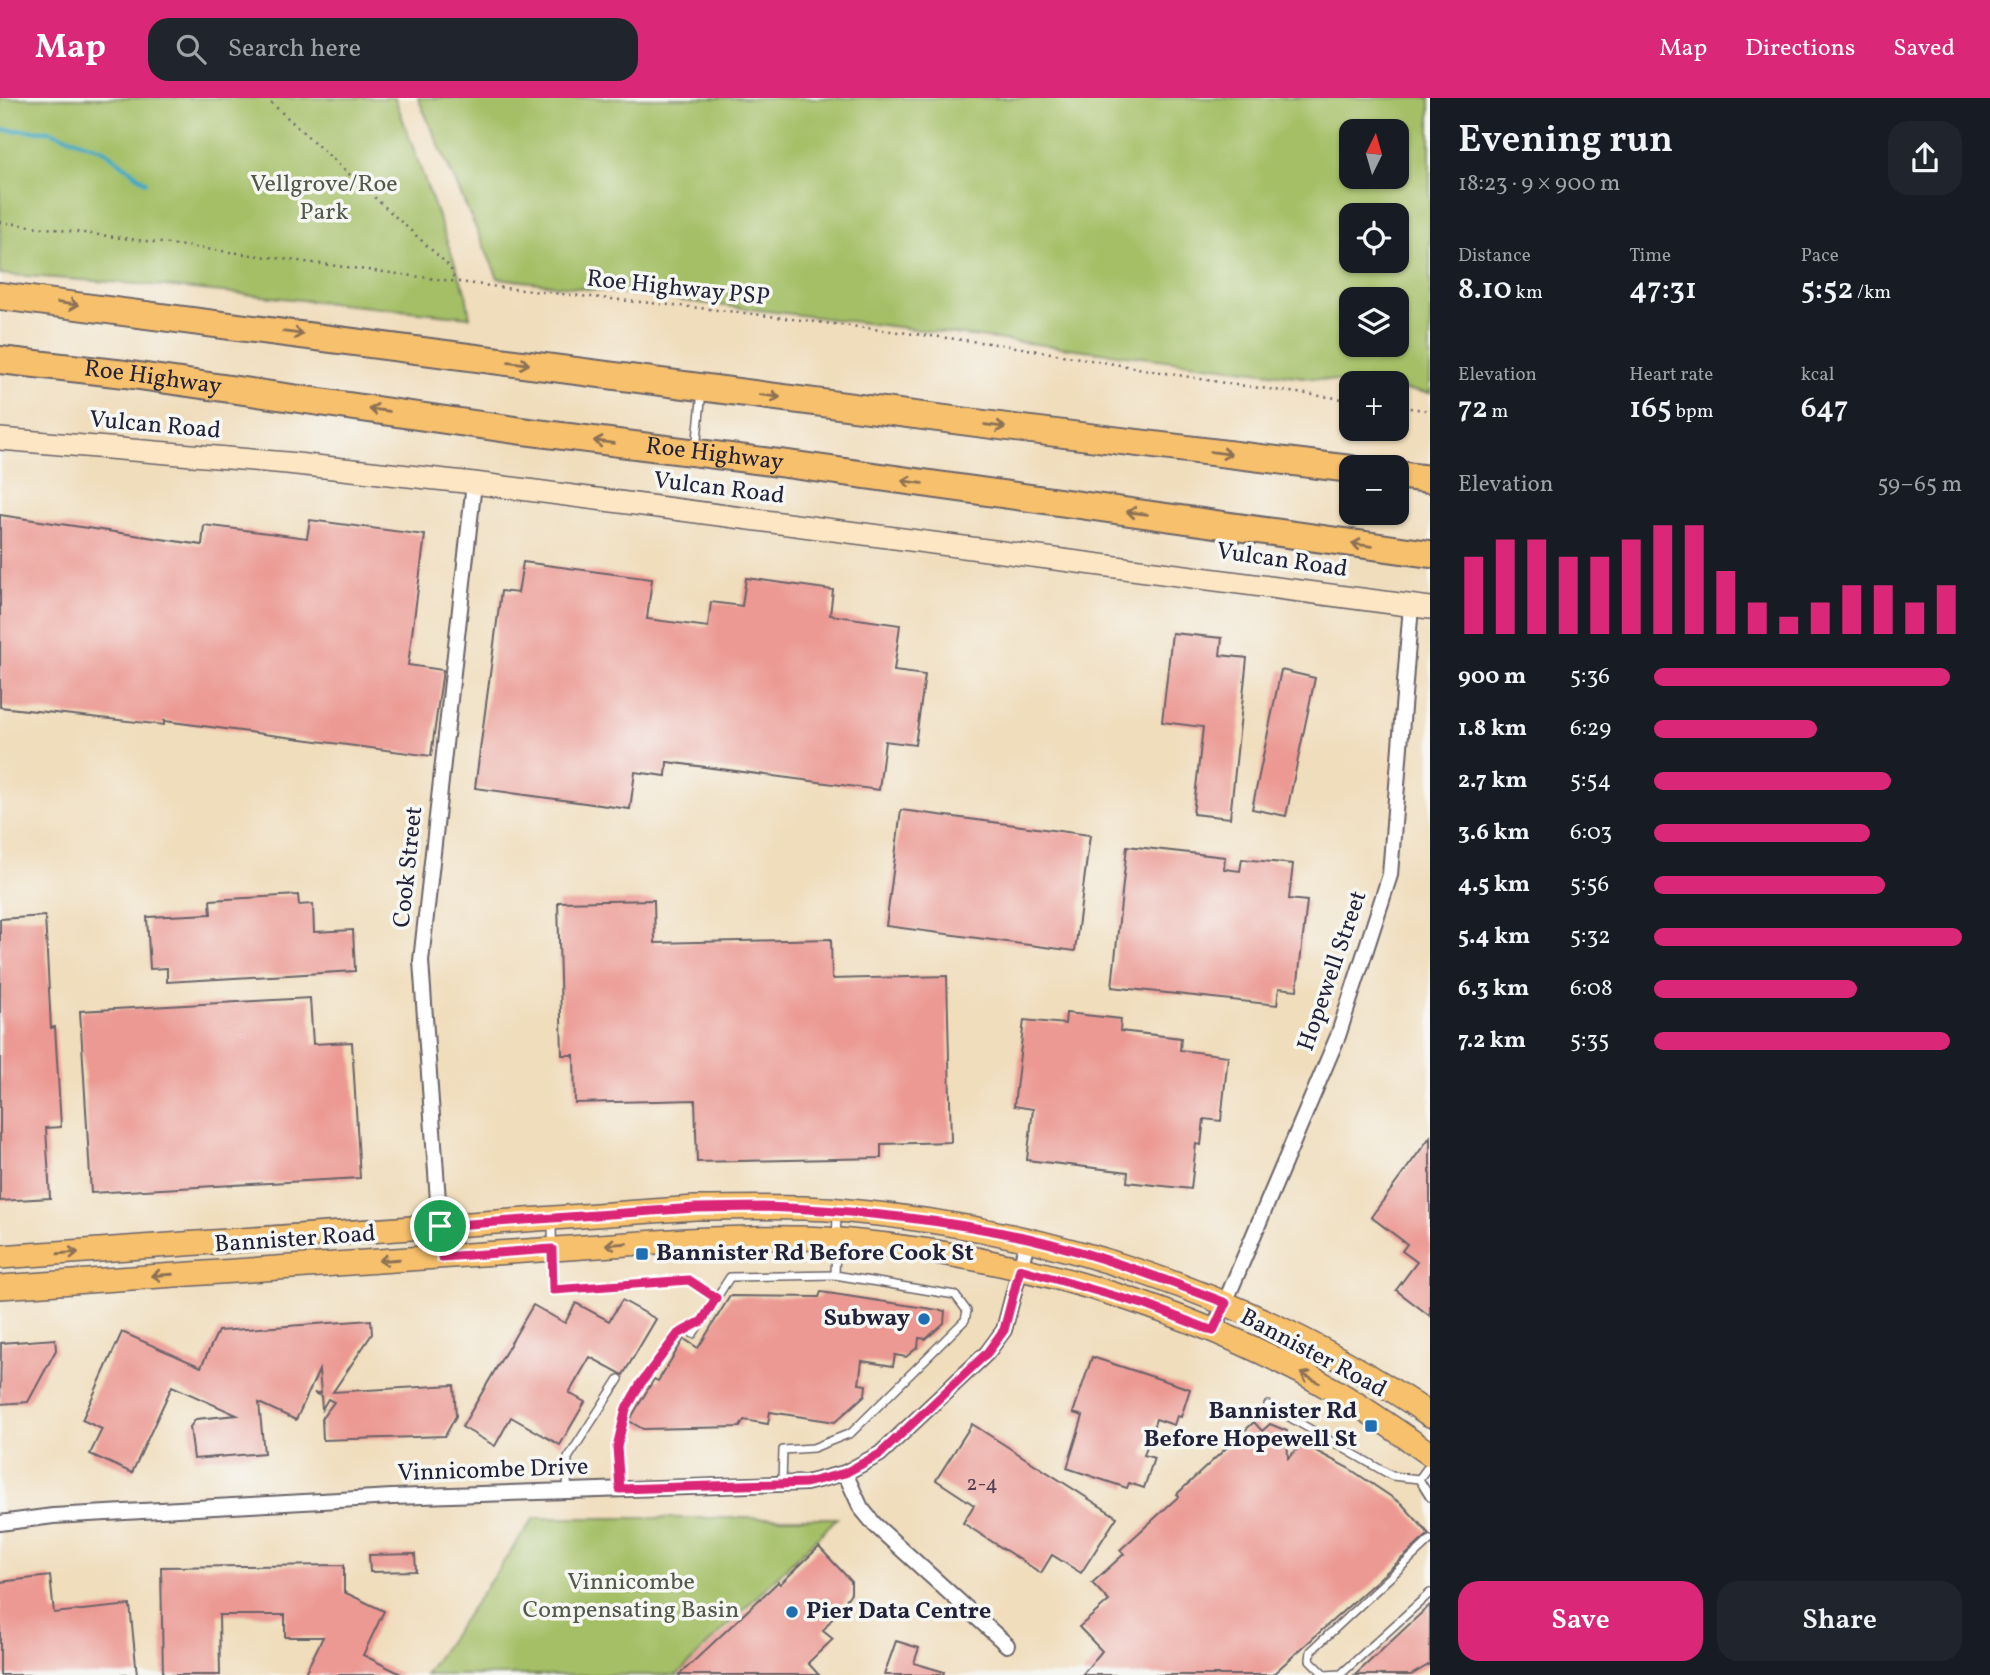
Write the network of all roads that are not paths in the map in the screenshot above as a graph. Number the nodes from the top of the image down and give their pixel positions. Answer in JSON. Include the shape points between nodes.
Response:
{"nodes":[{"id":1,"x":0,"y":296,"type":"edge"},
{"id":2,"x":0,"y":360,"type":"edge"},
{"id":3,"x":702,"y":387,"type":"junction"},
{"id":4,"x":0,"y":439,"type":"edge"},
{"id":5,"x":696,"y":453,"type":"junction"},
{"id":6,"x":1339,"y":468,"type":"edge"},
{"id":7,"x":1409,"y":477,"type":"edge"},
{"id":8,"x":1430,"y":479,"type":"edge"},
{"id":9,"x":474,"y":484,"type":"junction"},
{"id":10,"x":1430,"y":554,"type":"edge"},
{"id":11,"x":1421,"y":607,"type":"edge"},
{"id":12,"x":837,"y":1210,"type":"junction"},
{"id":13,"x":552,"y":1218,"type":"junction"},
{"id":14,"x":440,"y":1226,"type":"junction"},
{"id":15,"x":1028,"y":1238,"type":"junction"},
{"id":16,"x":836,"y":1240,"type":"junction"},
{"id":17,"x":552,"y":1249,"type":"junction"},
{"id":18,"x":0,"y":1257,"type":"edge"},
{"id":19,"x":442,"y":1257,"type":"junction"},
{"id":20,"x":1020,"y":1269,"type":"junction"},
{"id":21,"x":835,"y":1276,"type":"junction"},
{"id":22,"x":0,"y":1287,"type":"edge"},
{"id":23,"x":716,"y":1298,"type":"junction"},
{"id":24,"x":1226,"y":1303,"type":"junction"},
{"id":25,"x":702,"y":1321,"type":"junction"},
{"id":26,"x":1213,"y":1331,"type":"junction"},
{"id":27,"x":693,"y":1334,"type":"dead end"},
{"id":28,"x":619,"y":1379,"type":"dead end"},
{"id":29,"x":1268,"y":1405,"type":"dead end"},
{"id":30,"x":1430,"y":1415,"type":"edge"},
{"id":31,"x":1430,"y":1454,"type":"edge"},
{"id":32,"x":1430,"y":1464,"type":"edge"},
{"id":33,"x":845,"y":1473,"type":"junction"},
{"id":34,"x":1419,"y":1479,"type":"junction"},
{"id":35,"x":782,"y":1484,"type":"junction"},
{"id":36,"x":620,"y":1489,"type":"junction"},
{"id":37,"x":567,"y":1491,"type":"junction"},
{"id":38,"x":1430,"y":1497,"type":"edge"},
{"id":39,"x":0,"y":1523,"type":"edge"},
{"id":40,"x":1430,"y":1539,"type":"edge"},
{"id":41,"x":1430,"y":1593,"type":"edge"},
{"id":42,"x":1007,"y":1645,"type":"dead end"}],
"edges":[{"from":1,"to":3,"type":"highway","one_way":true},
{"from":5,"to":2,"type":"highway","name":"Roe Highway","one_way":true},
{"from":3,"to":5,"type":"lane"},
{"from":3,"to":6,"type":"highway","one_way":true},
{"from":4,"to":9,"type":"street","name":"Vulcan Road"},
{"from":10,"to":5,"type":"highway","name":"Roe Highway","one_way":true},
{"from":7,"to":8,"type":"highway"},
{"from":9,"to":11,"type":"street","name":"Vulcan Road"},
{"from":9,"to":14,"type":"street","name":"Cook Street","via":[[421,961]]},
{"from":11,"to":24,"type":"street","name":"Hopewell Street","via":[[1390,875],[1338,1035]]},
{"from":12,"to":13,"type":"main road","name":"Bannister Road","via":[[695,1208]]},
{"from":12,"to":15,"type":"main road","name":"Bannister Road","via":[[930,1220]]},
{"from":12,"to":16,"type":"lane"},
{"from":13,"to":14,"type":"main road","name":"Bannister Road"},
{"from":13,"to":17,"type":"lane"},
{"from":18,"to":14,"type":"main road","name":"Bannister Road","one_way":true},
{"from":14,"to":19,"type":"street","name":"Cook Street"},
{"from":15,"to":20,"type":"street","name":"Vinnicombe Drive"},
{"from":15,"to":24,"type":"main road","name":"Bannister Road","via":[[1153,1275]]},
{"from":16,"to":17,"type":"main road","name":"Bannister Road","one_way":true,"via":[[749,1238]]},
{"from":16,"to":20,"type":"main road","name":"Bannister Road","via":[[929,1251]]},
{"from":16,"to":21,"type":"lane"},
{"from":17,"to":19,"type":"main road","name":"Bannister Road"},
{"from":17,"to":23,"type":"lane","via":[[553,1290],[689,1280]]},
{"from":19,"to":22,"type":"main road","name":"Bannister Road","one_way":true},
{"from":20,"to":26,"type":"main road","name":"Bannister Road","via":[[1146,1305]]},
{"from":20,"to":33,"type":"street","name":"Vinnicombe Drive","via":[[1004,1330],[987,1353],[880,1454]]},
{"from":21,"to":23,"type":"lane","via":[[730,1277]]},
{"from":21,"to":35,"type":"lane","via":[[955,1295],[967,1311],[965,1321],[851,1433],[813,1448],[783,1450]]},
{"from":23,"to":25,"type":"lane"},
{"from":24,"to":26,"type":"street","name":"Hopewell Street"},
{"from":24,"to":30,"type":"main road","name":"Bannister Road","via":[[1355,1367]]},
{"from":25,"to":27,"type":"lane"},
{"from":25,"to":36,"type":"lane","via":[[678,1334],[626,1409],[617,1447]]},
{"from":31,"to":26,"type":"main road","name":"Bannister Road","one_way":true,"via":[[1336,1392]]},
{"from":28,"to":37,"type":"lane","via":[[568,1458]]},
{"from":29,"to":34,"type":"lane","via":[[1392,1476]]},
{"from":32,"to":34,"type":"lane"},
{"from":33,"to":35,"type":"street","name":"Vinnicombe Drive"},
{"from":33,"to":42,"type":"street","via":[[861,1508],[875,1525]]},
{"from":34,"to":38,"type":"lane"},
{"from":35,"to":36,"type":"street","name":"Vinnicombe Drive"},
{"from":36,"to":37,"type":"street","name":"Vinnicombe Drive"},
{"from":37,"to":39,"type":"street","name":"Vinnicombe Drive","via":[[80,1514]]},
{"from":40,"to":41,"type":"lane","via":[[1311,1651],[1310,1660],[1325,1675],[1342,1674]]}]}
